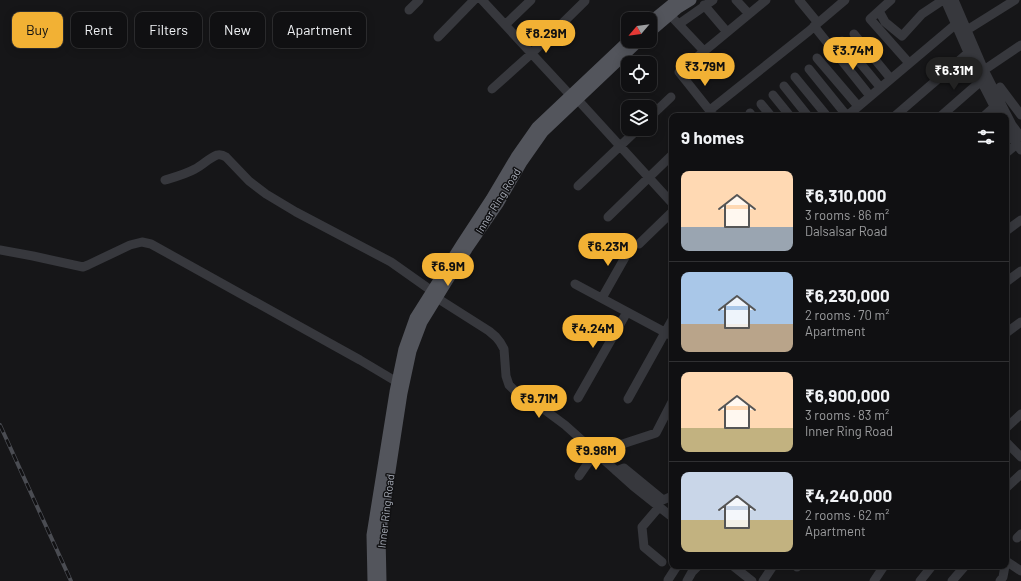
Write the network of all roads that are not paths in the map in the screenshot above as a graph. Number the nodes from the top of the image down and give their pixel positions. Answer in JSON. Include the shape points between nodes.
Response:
{"nodes":[{"id":1,"x":419,"y":0,"type":"edge"},
{"id":2,"x":474,"y":0,"type":"edge"},
{"id":3,"x":482,"y":0,"type":"edge"},
{"id":4,"x":532,"y":0,"type":"edge"},
{"id":5,"x":676,"y":0,"type":"edge"},
{"id":6,"x":691,"y":0,"type":"edge"},
{"id":7,"x":713,"y":0,"type":"edge"},
{"id":8,"x":736,"y":0,"type":"edge"},
{"id":9,"x":766,"y":0,"type":"edge"},
{"id":10,"x":799,"y":0,"type":"edge"},
{"id":11,"x":845,"y":0,"type":"edge"},
{"id":12,"x":891,"y":0,"type":"edge"},
{"id":13,"x":944,"y":0,"type":"edge"},
{"id":14,"x":954,"y":0,"type":"edge"},
{"id":15,"x":1015,"y":0,"type":"edge"},
{"id":16,"x":586,"y":1,"type":"dead end"},
{"id":17,"x":704,"y":6,"type":"junction"},
{"id":18,"x":409,"y":10,"type":"dead end"},
{"id":19,"x":880,"y":11,"type":"junction"},
{"id":20,"x":749,"y":14,"type":"junction"},
{"id":21,"x":670,"y":15,"type":"junction"},
{"id":22,"x":657,"y":16,"type":"edge"},
{"id":23,"x":679,"y":24,"type":"junction"},
{"id":24,"x":816,"y":24,"type":"junction"},
{"id":25,"x":956,"y":24,"type":"junction"},
{"id":26,"x":505,"y":25,"type":"junction"},
{"id":27,"x":657,"y":26,"type":"edge"},
{"id":28,"x":967,"y":30,"type":"junction"},
{"id":29,"x":727,"y":32,"type":"junction"},
{"id":30,"x":854,"y":34,"type":"dead end"},
{"id":31,"x":438,"y":37,"type":"dead end"},
{"id":32,"x":842,"y":41,"type":"dead end"},
{"id":33,"x":1021,"y":45,"type":"edge"},
{"id":34,"x":621,"y":48,"type":"edge"},
{"id":35,"x":631,"y":48,"type":"edge"},
{"id":36,"x":704,"y":51,"type":"junction"},
{"id":37,"x":968,"y":53,"type":"junction"},
{"id":38,"x":531,"y":54,"type":"junction"},
{"id":39,"x":817,"y":58,"type":"dead end"},
{"id":40,"x":909,"y":63,"type":"junction"},
{"id":41,"x":809,"y":69,"type":"dead end"},
{"id":42,"x":984,"y":70,"type":"junction"},
{"id":43,"x":795,"y":77,"type":"dead end"},
{"id":44,"x":891,"y":78,"type":"junction"},
{"id":45,"x":981,"y":81,"type":"junction"},
{"id":46,"x":784,"y":86,"type":"dead end"},
{"id":47,"x":1000,"y":87,"type":"dead end"},
{"id":48,"x":880,"y":88,"type":"junction"},
{"id":49,"x":492,"y":89,"type":"dead end"},
{"id":50,"x":773,"y":95,"type":"dead end"},
{"id":51,"x":870,"y":96,"type":"junction"},
{"id":52,"x":671,"y":97,"type":"dead end"},
{"id":53,"x":574,"y":98,"type":"junction"},
{"id":54,"x":761,"y":104,"type":"dead end"},
{"id":55,"x":858,"y":106,"type":"junction"},
{"id":56,"x":994,"y":107,"type":"junction"},
{"id":57,"x":657,"y":110,"type":"edge"},
{"id":58,"x":712,"y":113,"type":"edge"},
{"id":59,"x":768,"y":113,"type":"edge"},
{"id":60,"x":788,"y":113,"type":"edge"},
{"id":61,"x":806,"y":113,"type":"edge"},
{"id":62,"x":825,"y":113,"type":"edge"},
{"id":63,"x":845,"y":113,"type":"edge"},
{"id":64,"x":850,"y":113,"type":"edge"},
{"id":65,"x":898,"y":113,"type":"edge"},
{"id":66,"x":944,"y":113,"type":"edge"},
{"id":67,"x":987,"y":113,"type":"edge"},
{"id":68,"x":997,"y":113,"type":"edge"},
{"id":69,"x":1006,"y":113,"type":"edge"},
{"id":70,"x":1021,"y":115,"type":"edge"},
{"id":71,"x":1009,"y":119,"type":"edge"},
{"id":72,"x":1009,"y":133,"type":"edge"},
{"id":73,"x":631,"y":136,"type":"edge"},
{"id":74,"x":1020,"y":144,"type":"edge"},
{"id":75,"x":620,"y":146,"type":"junction"},
{"id":76,"x":1009,"y":152,"type":"edge"},
{"id":77,"x":669,"y":158,"type":"edge"},
{"id":78,"x":648,"y":178,"type":"junction"},
{"id":79,"x":165,"y":180,"type":"dead end"},
{"id":80,"x":578,"y":186,"type":"dead end"},
{"id":81,"x":669,"y":200,"type":"edge"},
{"id":82,"x":669,"y":215,"type":"edge"},
{"id":83,"x":608,"y":217,"type":"dead end"},
{"id":84,"x":1021,"y":220,"type":"edge"},
{"id":85,"x":1009,"y":229,"type":"edge"},
{"id":86,"x":0,"y":250,"type":"edge"},
{"id":87,"x":1021,"y":271,"type":"edge"},
{"id":88,"x":1009,"y":280,"type":"edge"},
{"id":89,"x":575,"y":284,"type":"dead end"},
{"id":90,"x":434,"y":295,"type":"junction"},
{"id":91,"x":602,"y":298,"type":"junction"},
{"id":92,"x":627,"y":312,"type":"junction"},
{"id":93,"x":1021,"y":322,"type":"edge"},
{"id":94,"x":1009,"y":331,"type":"edge"},
{"id":95,"x":669,"y":334,"type":"edge"},
{"id":96,"x":397,"y":382,"type":"junction"},
{"id":97,"x":578,"y":398,"type":"dead end"},
{"id":98,"x":628,"y":399,"type":"dead end"},
{"id":99,"x":669,"y":408,"type":"edge"},
{"id":100,"x":1021,"y":414,"type":"edge"},
{"id":101,"x":1009,"y":425,"type":"edge"},
{"id":102,"x":1009,"y":445,"type":"edge"},
{"id":103,"x":595,"y":453,"type":"junction"},
{"id":104,"x":1021,"y":457,"type":"edge"},
{"id":105,"x":616,"y":471,"type":"junction"},
{"id":106,"x":1021,"y":474,"type":"edge"},
{"id":107,"x":579,"y":476,"type":"dead end"},
{"id":108,"x":1009,"y":485,"type":"edge"},
{"id":109,"x":669,"y":497,"type":"edge"},
{"id":110,"x":659,"y":507,"type":"junction"},
{"id":111,"x":669,"y":515,"type":"edge"},
{"id":112,"x":662,"y":562,"type":"dead end"},
{"id":113,"x":1009,"y":564,"type":"edge"},
{"id":114,"x":675,"y":569,"type":"edge"},
{"id":115,"x":695,"y":569,"type":"edge"},
{"id":116,"x":745,"y":569,"type":"edge"},
{"id":117,"x":772,"y":569,"type":"edge"},
{"id":118,"x":882,"y":569,"type":"edge"},
{"id":119,"x":930,"y":569,"type":"edge"},
{"id":120,"x":962,"y":569,"type":"edge"},
{"id":121,"x":1004,"y":569,"type":"edge"},
{"id":122,"x":1021,"y":571,"type":"edge"},
{"id":123,"x":668,"y":580,"type":"dead end"},
{"id":124,"x":373,"y":581,"type":"edge"},
{"id":125,"x":380,"y":581,"type":"edge"},
{"id":126,"x":687,"y":581,"type":"edge"},
{"id":127,"x":752,"y":581,"type":"edge"},
{"id":128,"x":763,"y":581,"type":"edge"},
{"id":129,"x":874,"y":581,"type":"edge"},
{"id":130,"x":920,"y":581,"type":"edge"},
{"id":131,"x":952,"y":581,"type":"edge"},
{"id":132,"x":1000,"y":581,"type":"edge"}],
"edges":[{"from":1,"to":18,"type":"street"},
{"from":2,"to":31,"type":"street"},
{"from":3,"to":26,"type":"street"},
{"from":4,"to":26,"type":"street"},
{"from":5,"to":22,"type":"main road"},
{"from":6,"to":21,"type":"main road"},
{"from":7,"to":17,"type":"street"},
{"from":8,"to":20,"type":"street"},
{"from":9,"to":20,"type":"street"},
{"from":10,"to":24,"type":"street"},
{"from":11,"to":24,"type":"street"},
{"from":12,"to":19,"type":"street"},
{"from":13,"to":19,"type":"street","via":[[922,14],[902,36],[885,22]]},
{"from":13,"to":25,"type":"street"},
{"from":14,"to":28,"type":"street"},
{"from":15,"to":28,"type":"street"},
{"from":16,"to":38,"type":"street"},
{"from":17,"to":23,"type":"street"},
{"from":17,"to":29,"type":"street"},
{"from":19,"to":40,"type":"street","via":[[870,19]]},
{"from":20,"to":29,"type":"street"},
{"from":21,"to":23,"type":"street"},
{"from":21,"to":27,"type":"main road"},
{"from":23,"to":36,"type":"street"},
{"from":24,"to":51,"type":"street"},
{"from":24,"to":58,"type":"street"},
{"from":25,"to":37,"type":"street"},
{"from":25,"to":40,"type":"street"},
{"from":26,"to":38,"type":"street"},
{"from":28,"to":42,"type":"street"},
{"from":29,"to":36,"type":"street"},
{"from":30,"to":44,"type":"street"},
{"from":32,"to":48,"type":"street"},
{"from":33,"to":42,"type":"street"},
{"from":34,"to":53,"type":"main road","name":"Inner Ring Road"},
{"from":35,"to":53,"type":"main road","name":"Inner Ring Road"},
{"from":36,"to":58,"type":"street","via":[[679,72]]},
{"from":37,"to":45,"type":"street"},
{"from":37,"to":65,"type":"street"},
{"from":38,"to":49,"type":"street"},
{"from":38,"to":53,"type":"street"},
{"from":39,"to":55,"type":"street"},
{"from":40,"to":44,"type":"street"},
{"from":41,"to":63,"type":"street"},
{"from":42,"to":69,"type":"street"},
{"from":43,"to":62,"type":"street"},
{"from":44,"to":48,"type":"street"},
{"from":45,"to":56,"type":"street"},
{"from":45,"to":66,"type":"street"},
{"from":46,"to":61,"type":"street"},
{"from":47,"to":70,"type":"street"},
{"from":48,"to":51,"type":"street"},
{"from":50,"to":60,"type":"street"},
{"from":51,"to":55,"type":"street"},
{"from":52,"to":57,"type":"street"},
{"from":53,"to":75,"type":"street"},
{"from":53,"to":90,"type":"main road","name":"Inner Ring Road","via":[[538,127],[516,157],[461,245]]},
{"from":54,"to":59,"type":"street"},
{"from":55,"to":64,"type":"street"},
{"from":56,"to":67,"type":"street"},
{"from":56,"to":68,"type":"street"},
{"from":71,"to":74,"type":"street"},
{"from":72,"to":74,"type":"street"},
{"from":73,"to":75,"type":"street"},
{"from":74,"to":76,"type":"street"},
{"from":75,"to":78,"type":"street"},
{"from":75,"to":80,"type":"street"},
{"from":77,"to":78,"type":"street"},
{"from":78,"to":81,"type":"street"},
{"from":78,"to":83,"type":"street"},
{"from":79,"to":90,"type":"street","via":[[185,174],[222,155],[266,194],[391,262]]},
{"from":82,"to":91,"type":"street","via":[[636,245]]},
{"from":84,"to":85,"type":"street"},
{"from":86,"to":96,"type":"street","via":[[83,267],[130,245],[142,242],[151,244]]},
{"from":87,"to":88,"type":"street"},
{"from":89,"to":91,"type":"street"},
{"from":90,"to":96,"type":"main road","name":"Inner Ring Road","via":[[415,318],[404,349]]},
{"from":90,"to":103,"type":"street","via":[[496,337],[504,349],[509,385],[565,425]]},
{"from":90,"to":125,"type":"main road","name":"Inner Ring Road","via":[[411,352],[402,393],[380,536]]},
{"from":91,"to":92,"type":"street"},
{"from":92,"to":95,"type":"street"},
{"from":92,"to":97,"type":"street"},
{"from":93,"to":94,"type":"street"},
{"from":95,"to":98,"type":"street"},
{"from":96,"to":124,"type":"main road","name":"Inner Ring Road","via":[[372,535]]},
{"from":99,"to":103,"type":"street","via":[[656,433]]},
{"from":100,"to":101,"type":"street"},
{"from":102,"to":104,"type":"street"},
{"from":103,"to":105,"type":"street"},
{"from":103,"to":107,"type":"street"},
{"from":105,"to":109,"type":"street","via":[[624,468],[663,500]]},
{"from":105,"to":110,"type":"street"},
{"from":106,"to":108,"type":"street"},
{"from":110,"to":111,"type":"street"},
{"from":110,"to":112,"type":"street","via":[[642,527],[644,546]]},
{"from":113,"to":122,"type":"street"},
{"from":114,"to":123,"type":"street"},
{"from":115,"to":126,"type":"street"},
{"from":116,"to":127,"type":"street"},
{"from":117,"to":128,"type":"street"},
{"from":118,"to":129,"type":"street"},
{"from":119,"to":130,"type":"street"},
{"from":120,"to":131,"type":"street"},
{"from":121,"to":132,"type":"street"}]}
